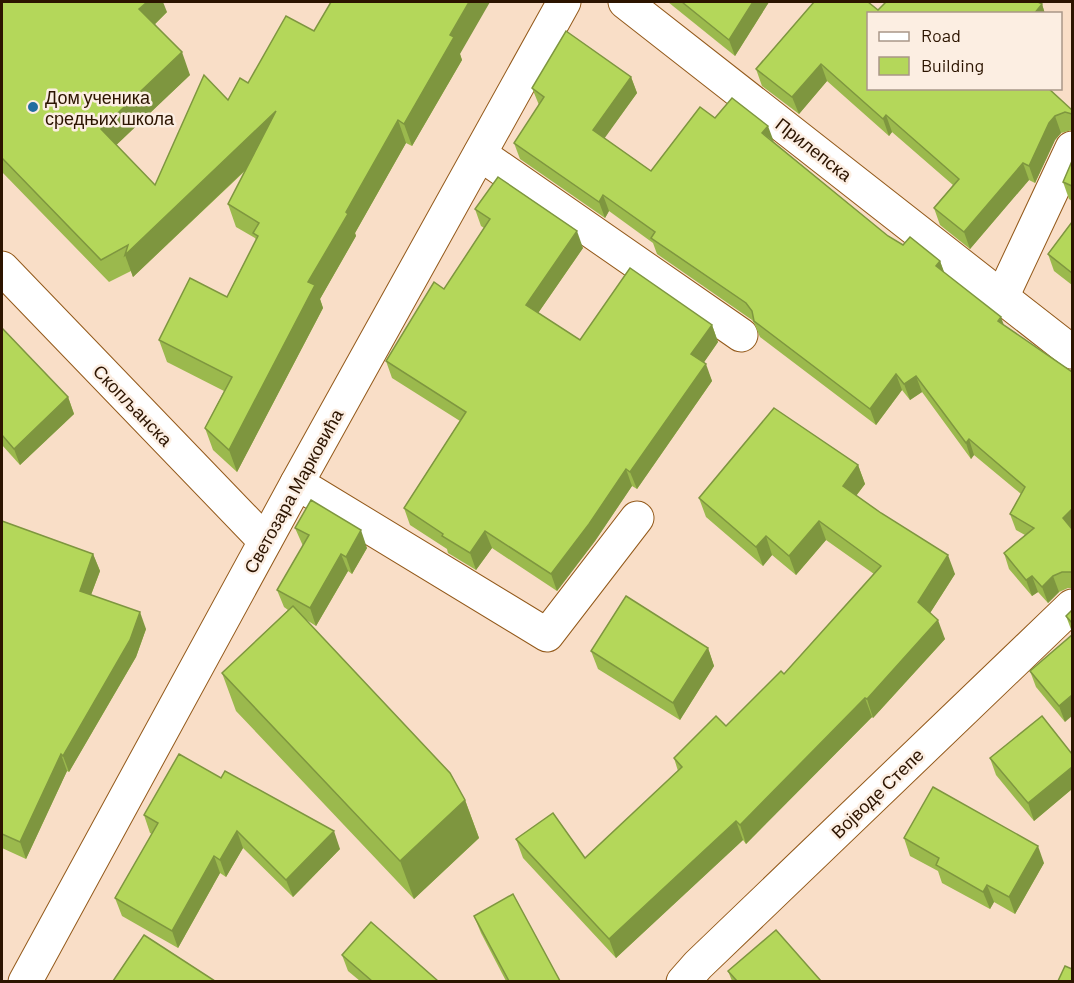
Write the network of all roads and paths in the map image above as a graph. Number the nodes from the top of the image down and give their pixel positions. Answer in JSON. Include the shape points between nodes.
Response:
{"nodes":[{"id":1,"x":564,"y":2,"type":"edge"},
{"id":2,"x":625,"y":2,"type":"edge"},
{"id":3,"x":1072,"y":148,"type":"edge"},
{"id":4,"x":480,"y":154,"type":"junction"},
{"id":5,"x":2,"y":268,"type":"edge"},
{"id":6,"x":1002,"y":297,"type":"junction"},
{"id":7,"x":741,"y":335,"type":"dead end"},
{"id":8,"x":1072,"y":352,"type":"edge"},
{"id":9,"x":297,"y":483,"type":"junction"},
{"id":10,"x":637,"y":518,"type":"dead end"},
{"id":11,"x":265,"y":541,"type":"junction"},
{"id":12,"x":1072,"y":606,"type":"edge"},
{"id":13,"x":25,"y":981,"type":"edge"},
{"id":14,"x":683,"y":981,"type":"edge"}],
"edges":[{"from":1,"to":4,"type":"street","name":"Светозара Марковића"},
{"from":2,"to":6,"type":"street","name":"Прилепска"},
{"from":3,"to":6,"type":"street"},
{"from":4,"to":7,"type":"street"},
{"from":4,"to":9,"type":"street","name":"Светозара Марковића"},
{"from":5,"to":11,"type":"street","name":"Скопљанска"},
{"from":6,"to":8,"type":"street","name":"Прилепска"},
{"from":9,"to":10,"type":"street","via":[[547,635]]},
{"from":9,"to":11,"type":"street","name":"Светозара Марковића"},
{"from":11,"to":13,"type":"street","name":"Светозара Марковића"},
{"from":12,"to":14,"type":"street","name":"Војводе Степе"}]}
